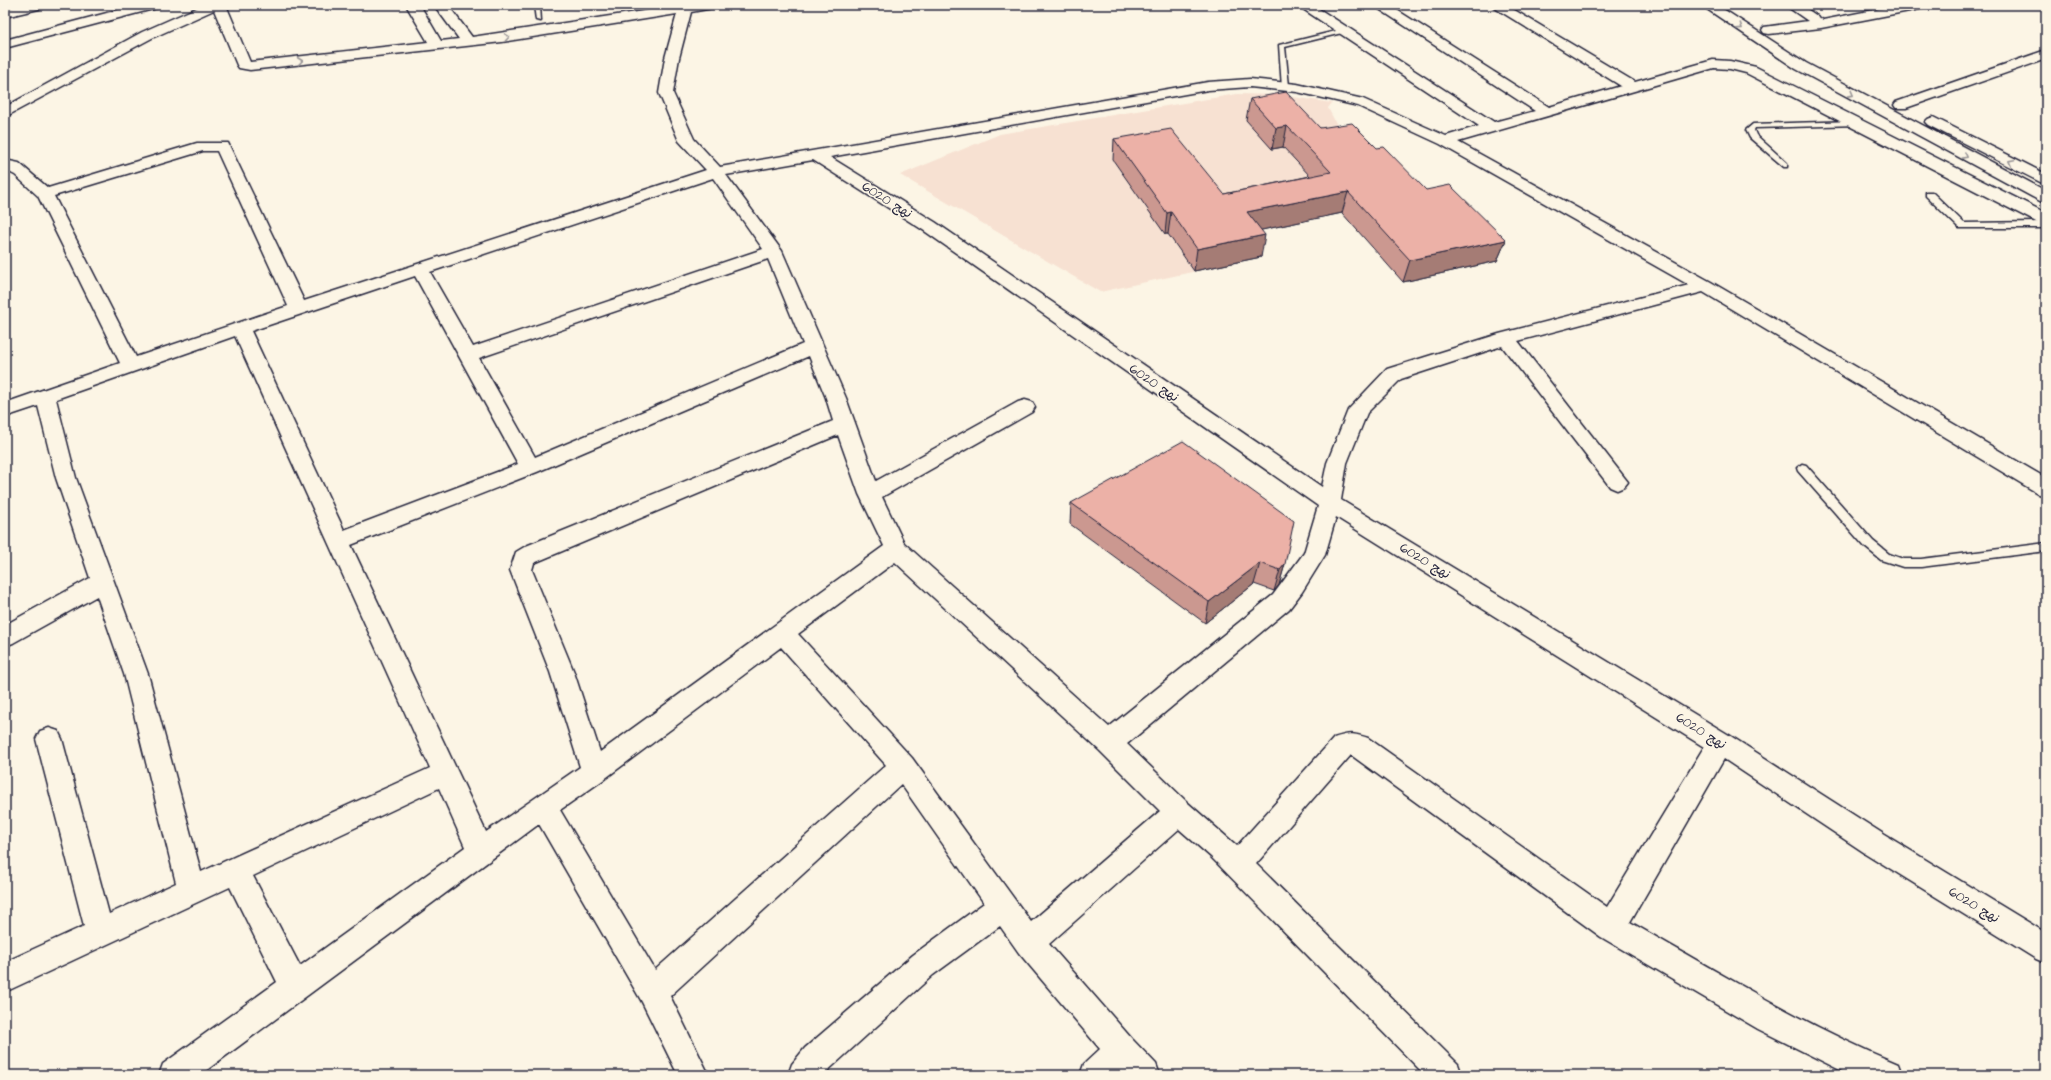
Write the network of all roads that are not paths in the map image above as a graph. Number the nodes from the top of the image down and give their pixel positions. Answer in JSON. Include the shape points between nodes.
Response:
{"nodes":[{"id":1,"x":38,"y":5,"type":"edge"},
{"id":2,"x":152,"y":5,"type":"edge"},
{"id":3,"x":214,"y":5,"type":"edge"},
{"id":4,"x":218,"y":5,"type":"edge"},
{"id":5,"x":413,"y":5,"type":"edge"},
{"id":6,"x":441,"y":5,"type":"edge"},
{"id":7,"x":537,"y":5,"type":"edge"},
{"id":8,"x":642,"y":5,"type":"edge"},
{"id":9,"x":708,"y":5,"type":"edge"},
{"id":10,"x":1304,"y":5,"type":"edge"},
{"id":11,"x":1380,"y":5,"type":"edge"},
{"id":12,"x":1497,"y":5,"type":"edge"},
{"id":13,"x":1708,"y":5,"type":"edge"},
{"id":14,"x":1734,"y":5,"type":"edge"},
{"id":15,"x":1792,"y":5,"type":"edge"},
{"id":16,"x":1920,"y":5,"type":"edge"},
{"id":17,"x":685,"y":9,"type":"junction"},
{"id":18,"x":5,"y":13,"type":"edge"},
{"id":19,"x":539,"y":20,"type":"junction"},
{"id":20,"x":509,"y":23,"type":"dead end"},
{"id":21,"x":1821,"y":24,"type":"junction"},
{"id":22,"x":472,"y":28,"type":"dead end"},
{"id":23,"x":457,"y":29,"type":"junction"},
{"id":24,"x":1769,"y":30,"type":"junction"},
{"id":25,"x":1344,"y":31,"type":"junction"},
{"id":26,"x":429,"y":32,"type":"junction"},
{"id":27,"x":413,"y":34,"type":"dead end"},
{"id":28,"x":397,"y":36,"type":"dead end"},
{"id":29,"x":468,"y":42,"type":"junction"},
{"id":30,"x":5,"y":44,"type":"edge"},
{"id":31,"x":437,"y":46,"type":"junction"},
{"id":32,"x":2046,"y":54,"type":"edge"},
{"id":33,"x":239,"y":56,"type":"junction"},
{"id":34,"x":1285,"y":86,"type":"junction"},
{"id":35,"x":1633,"y":87,"type":"junction"},
{"id":36,"x":1901,"y":105,"type":"junction"},
{"id":37,"x":1547,"y":112,"type":"junction"},
{"id":38,"x":5,"y":113,"type":"edge"},
{"id":39,"x":1855,"y":123,"type":"junction"},
{"id":40,"x":1492,"y":128,"type":"junction"},
{"id":41,"x":1444,"y":141,"type":"junction"},
{"id":42,"x":815,"y":154,"type":"junction"},
{"id":43,"x":5,"y":165,"type":"edge"},
{"id":44,"x":1784,"y":166,"type":"dead end"},
{"id":45,"x":716,"y":172,"type":"junction"},
{"id":46,"x":2046,"y":180,"type":"edge"},
{"id":47,"x":45,"y":194,"type":"junction"},
{"id":48,"x":1929,"y":194,"type":"dead end"},
{"id":49,"x":2046,"y":198,"type":"edge"},
{"id":50,"x":2046,"y":220,"type":"edge"},
{"id":51,"x":2046,"y":224,"type":"edge"},
{"id":52,"x":774,"y":251,"type":"junction"},
{"id":53,"x":420,"y":269,"type":"junction"},
{"id":54,"x":1705,"y":286,"type":"junction"},
{"id":55,"x":299,"y":309,"type":"junction"},
{"id":56,"x":240,"y":328,"type":"junction"},
{"id":57,"x":1506,"y":338,"type":"junction"},
{"id":58,"x":815,"y":346,"type":"junction"},
{"id":59,"x":468,"y":355,"type":"junction"},
{"id":60,"x":131,"y":366,"type":"junction"},
{"id":61,"x":45,"y":396,"type":"junction"},
{"id":62,"x":1025,"y":407,"type":"dead end"},
{"id":63,"x":5,"y":410,"type":"edge"},
{"id":64,"x":844,"y":424,"type":"junction"},
{"id":65,"x":530,"y":466,"type":"junction"},
{"id":66,"x":1802,"y":468,"type":"dead end"},
{"id":67,"x":1617,"y":482,"type":"dead end"},
{"id":68,"x":2046,"y":488,"type":"edge"},
{"id":69,"x":870,"y":494,"type":"junction"},
{"id":70,"x":1330,"y":503,"type":"junction"},
{"id":71,"x":337,"y":542,"type":"junction"},
{"id":72,"x":2046,"y":547,"type":"edge"},
{"id":73,"x":896,"y":549,"type":"junction"},
{"id":74,"x":102,"y":582,"type":"junction"},
{"id":75,"x":782,"y":632,"type":"junction"},
{"id":76,"x":5,"y":636,"type":"edge"},
{"id":77,"x":49,"y":738,"type":"dead end"},
{"id":78,"x":1720,"y":743,"type":"junction"},
{"id":79,"x":1110,"y":744,"type":"junction"},
{"id":80,"x":903,"y":766,"type":"junction"},
{"id":81,"x":594,"y":772,"type":"junction"},
{"id":82,"x":445,"y":773,"type":"junction"},
{"id":83,"x":543,"y":806,"type":"junction"},
{"id":84,"x":1179,"y":812,"type":"junction"},
{"id":85,"x":481,"y":851,"type":"junction"},
{"id":86,"x":1238,"y":865,"type":"junction"},
{"id":87,"x":236,"y":870,"type":"junction"},
{"id":88,"x":192,"y":890,"type":"junction"},
{"id":89,"x":1002,"y":907,"type":"junction"},
{"id":90,"x":1611,"y":927,"type":"junction"},
{"id":91,"x":100,"y":933,"type":"junction"},
{"id":92,"x":1029,"y":943,"type":"junction"},
{"id":93,"x":2046,"y":949,"type":"edge"},
{"id":94,"x":5,"y":977,"type":"edge"},
{"id":95,"x":295,"y":986,"type":"junction"},
{"id":96,"x":652,"y":992,"type":"junction"},
{"id":97,"x":1121,"y":1050,"type":"junction"},
{"id":98,"x":174,"y":1075,"type":"edge"},
{"id":99,"x":694,"y":1075,"type":"edge"},
{"id":100,"x":803,"y":1075,"type":"edge"},
{"id":101,"x":1095,"y":1075,"type":"edge"},
{"id":102,"x":1145,"y":1075,"type":"edge"},
{"id":103,"x":1447,"y":1075,"type":"edge"},
{"id":104,"x":1887,"y":1075,"type":"edge"}],
"edges":[{"from":1,"to":18,"type":"main road"},
{"from":2,"to":30,"type":"main road"},
{"from":3,"to":38,"type":"main road","via":[[147,35]]},
{"from":4,"to":33,"type":"main road"},
{"from":5,"to":26,"type":"main road"},
{"from":6,"to":23,"type":"main road"},
{"from":7,"to":19,"type":"lane"},
{"from":8,"to":19,"type":"main road"},
{"from":9,"to":17,"type":"main road"},
{"from":10,"to":25,"type":"main road"},
{"from":11,"to":37,"type":"main road"},
{"from":12,"to":35,"type":"main road"},
{"from":13,"to":49,"type":"main road","one_way":true,"via":[[1801,66]]},
{"from":14,"to":24,"type":"main road"},
{"from":15,"to":21,"type":"main road"},
{"from":16,"to":21,"type":"main road"},
{"from":29,"to":17,"type":"main road","one_way":true},
{"from":17,"to":45,"type":"main road","via":[[666,93],[687,141]]},
{"from":19,"to":20,"type":"main road"},
{"from":21,"to":24,"type":"main road"},
{"from":22,"to":23,"type":"main road"},
{"from":23,"to":26,"type":"main road"},
{"from":23,"to":29,"type":"main road"},
{"from":24,"to":36,"type":"main road","via":[[1822,63]]},
{"from":25,"to":34,"type":"lane","via":[[1281,46]]},
{"from":25,"to":40,"type":"main road"},
{"from":26,"to":27,"type":"main road"},
{"from":26,"to":31,"type":"main road"},
{"from":28,"to":33,"type":"main road"},
{"from":29,"to":31,"type":"main road"},
{"from":33,"to":31,"type":"main road","one_way":true,"via":[[244,65],[261,66]]},
{"from":32,"to":36,"type":"main road"},
{"from":34,"to":41,"type":"main road","via":[[1363,103]]},
{"from":34,"to":42,"type":"main road","via":[[1208,86]]},
{"from":35,"to":37,"type":"main road"},
{"from":35,"to":39,"type":"main road","via":[[1713,64],[1730,65],[1751,70]]},
{"from":46,"to":36,"type":"main road","one_way":true},
{"from":37,"to":40,"type":"main road"},
{"from":39,"to":44,"type":"lane","via":[[1753,126],[1750,130],[1753,136]]},
{"from":39,"to":50,"type":"main road"},
{"from":40,"to":41,"type":"main road"},
{"from":41,"to":54,"type":"main road"},
{"from":42,"to":45,"type":"main road"},
{"from":42,"to":70,"type":"main road","name":"نهج 6020","via":[[929,226]]},
{"from":43,"to":47,"type":"main road","via":[[13,166]]},
{"from":45,"to":52,"type":"main road"},
{"from":45,"to":53,"type":"main road"},
{"from":47,"to":55,"type":"main road","via":[[202,146],[223,146]]},
{"from":47,"to":60,"type":"main road"},
{"from":48,"to":51,"type":"lane","via":[[1962,226]]},
{"from":52,"to":58,"type":"main road"},
{"from":52,"to":59,"type":"main road"},
{"from":53,"to":55,"type":"main road"},
{"from":53,"to":59,"type":"main road"},
{"from":54,"to":57,"type":"main road"},
{"from":54,"to":68,"type":"main road"},
{"from":55,"to":56,"type":"main road"},
{"from":56,"to":60,"type":"main road"},
{"from":56,"to":71,"type":"main road"},
{"from":57,"to":67,"type":"main road"},
{"from":57,"to":70,"type":"main road","via":[[1394,374],[1358,410],[1337,463]]},
{"from":58,"to":64,"type":"main road"},
{"from":58,"to":65,"type":"main road"},
{"from":59,"to":65,"type":"main road"},
{"from":60,"to":61,"type":"main road"},
{"from":61,"to":63,"type":"main road"},
{"from":61,"to":74,"type":"main road","via":[[66,478]]},
{"from":62,"to":69,"type":"main road"},
{"from":64,"to":69,"type":"main road"},
{"from":64,"to":81,"type":"main road","via":[[524,558],[521,570],[562,672]]},
{"from":65,"to":71,"type":"main road"},
{"from":66,"to":72,"type":"lane","via":[[1869,544],[1885,557],[1903,563],[1921,563]]},
{"from":69,"to":73,"type":"main road"},
{"from":70,"to":78,"type":"main road","name":"نهج 6020"},
{"from":70,"to":79,"type":"main road","via":[[1314,554],[1281,602]]},
{"from":71,"to":82,"type":"main road"},
{"from":73,"to":75,"type":"main road"},
{"from":73,"to":79,"type":"main road"},
{"from":74,"to":76,"type":"main road"},
{"from":74,"to":88,"type":"main road","via":[[136,674]]},
{"from":75,"to":80,"type":"main road"},
{"from":75,"to":81,"type":"main road"},
{"from":77,"to":91,"type":"main road"},
{"from":78,"to":90,"type":"main road"},
{"from":78,"to":93,"type":"main road","name":"نهج 6020","via":[[1875,844]]},
{"from":79,"to":84,"type":"main road"},
{"from":80,"to":89,"type":"main road"},
{"from":80,"to":96,"type":"main road"},
{"from":81,"to":83,"type":"main road"},
{"from":82,"to":85,"type":"main road"},
{"from":82,"to":87,"type":"main road"},
{"from":83,"to":85,"type":"main road"},
{"from":83,"to":96,"type":"main road"},
{"from":84,"to":86,"type":"main road"},
{"from":84,"to":92,"type":"main road"},
{"from":85,"to":95,"type":"main road"},
{"from":86,"to":90,"type":"main road","via":[[1343,746],[1351,744],[1360,746]]},
{"from":86,"to":103,"type":"main road"},
{"from":87,"to":88,"type":"main road"},
{"from":87,"to":95,"type":"main road"},
{"from":88,"to":91,"type":"main road"},
{"from":89,"to":92,"type":"main road"},
{"from":89,"to":100,"type":"main road","via":[[923,965],[816,1059]]},
{"from":90,"to":104,"type":"main road","via":[[1769,1018],[1849,1059]]},
{"from":91,"to":94,"type":"main road"},
{"from":92,"to":97,"type":"main road"},
{"from":95,"to":98,"type":"main road"},
{"from":96,"to":99,"type":"main road"},
{"from":97,"to":101,"type":"main road"},
{"from":97,"to":102,"type":"main road"}]}
